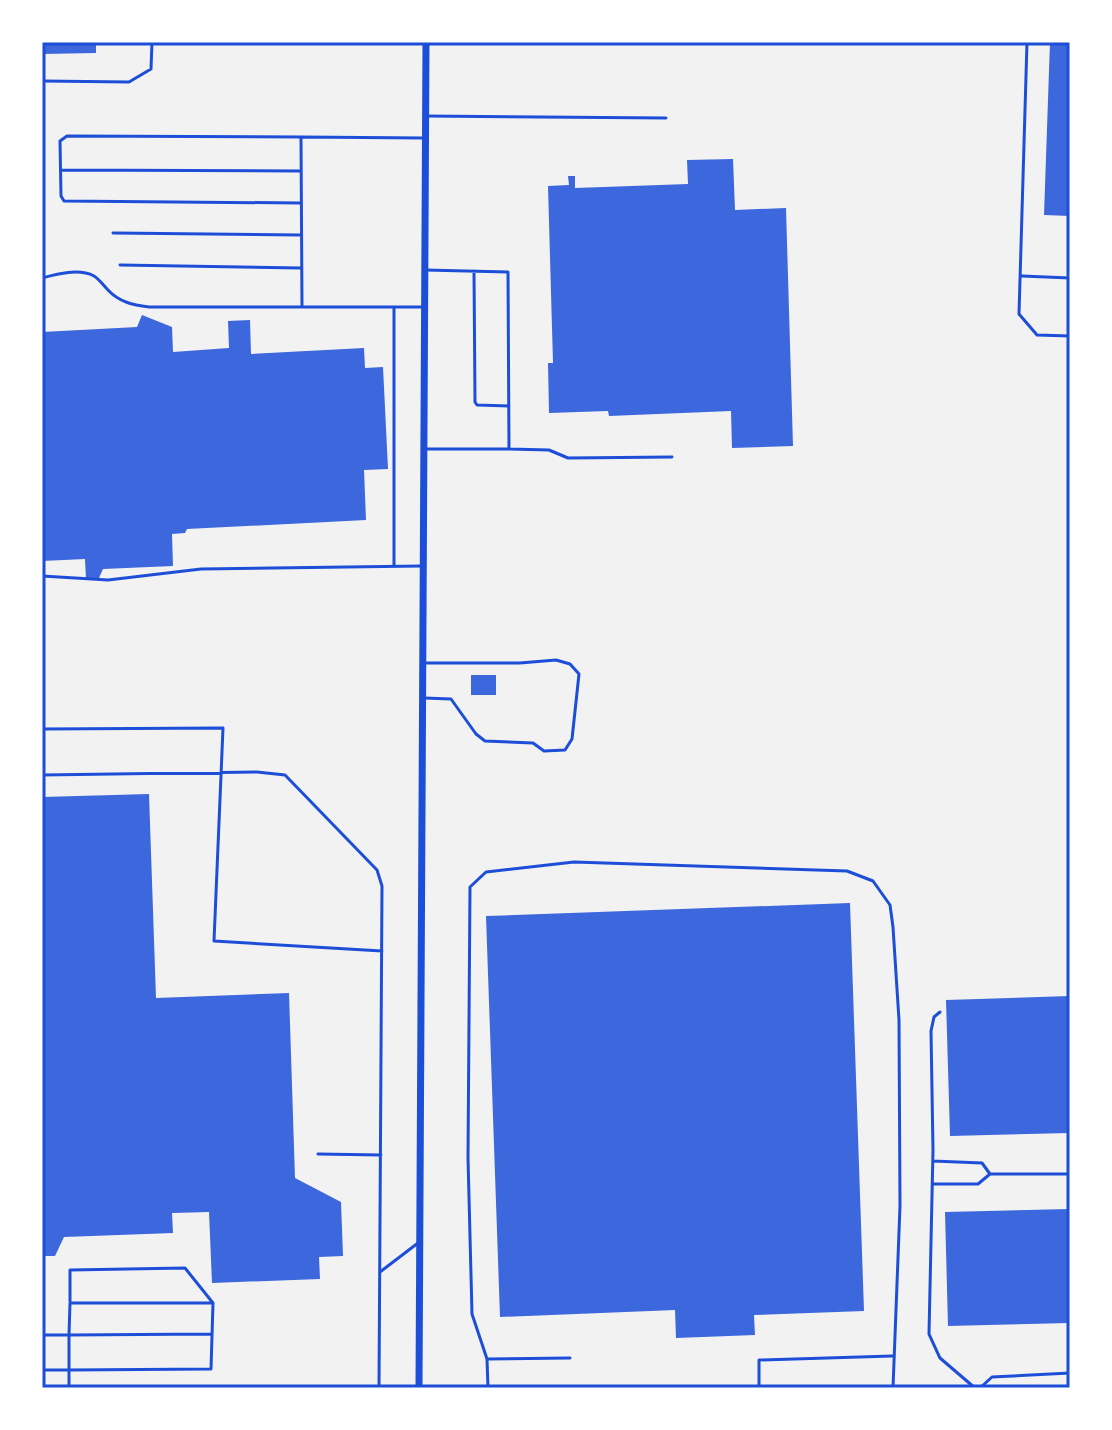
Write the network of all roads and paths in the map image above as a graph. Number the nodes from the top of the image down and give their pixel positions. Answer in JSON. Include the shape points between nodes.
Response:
{"nodes":[{"id":1,"x":152,"y":42,"type":"edge"},
{"id":2,"x":426,"y":42,"type":"edge"},
{"id":3,"x":1027,"y":42,"type":"edge"},
{"id":4,"x":42,"y":81,"type":"edge"},
{"id":5,"x":426,"y":116,"type":"junction"},
{"id":6,"x":666,"y":118,"type":"dead end"},
{"id":7,"x":301,"y":137,"type":"junction"},
{"id":8,"x":426,"y":138,"type":"junction"},
{"id":9,"x":61,"y":170,"type":"junction"},
{"id":10,"x":300,"y":171,"type":"junction"},
{"id":11,"x":300,"y":203,"type":"junction"},
{"id":12,"x":113,"y":233,"type":"dead end"},
{"id":13,"x":300,"y":235,"type":"junction"},
{"id":14,"x":120,"y":265,"type":"dead end"},
{"id":15,"x":300,"y":268,"type":"junction"},
{"id":16,"x":425,"y":270,"type":"junction"},
{"id":17,"x":474,"y":271,"type":"junction"},
{"id":18,"x":1020,"y":276,"type":"junction"},
{"id":19,"x":42,"y":278,"type":"edge"},
{"id":20,"x":1070,"y":278,"type":"edge"},
{"id":21,"x":302,"y":307,"type":"junction"},
{"id":22,"x":394,"y":307,"type":"junction"},
{"id":23,"x":425,"y":307,"type":"junction"},
{"id":24,"x":1070,"y":336,"type":"edge"},
{"id":25,"x":509,"y":406,"type":"junction"},
{"id":26,"x":424,"y":449,"type":"junction"},
{"id":27,"x":509,"y":449,"type":"junction"},
{"id":28,"x":672,"y":457,"type":"dead end"},
{"id":29,"x":394,"y":566,"type":"junction"},
{"id":30,"x":423,"y":566,"type":"junction"},
{"id":31,"x":42,"y":576,"type":"edge"},
{"id":32,"x":423,"y":663,"type":"junction"},
{"id":33,"x":423,"y":697,"type":"junction"},
{"id":34,"x":42,"y":729,"type":"edge"},
{"id":35,"x":222,"y":772,"type":"junction"},
{"id":36,"x":42,"y":775,"type":"edge"},
{"id":37,"x":382,"y":951,"type":"junction"},
{"id":38,"x":940,"y":1012,"type":"dead end"},
{"id":39,"x":318,"y":1154,"type":"dead end"},
{"id":40,"x":381,"y":1155,"type":"junction"},
{"id":41,"x":933,"y":1161,"type":"junction"},
{"id":42,"x":990,"y":1174,"type":"junction"},
{"id":43,"x":1070,"y":1174,"type":"edge"},
{"id":44,"x":932,"y":1184,"type":"junction"},
{"id":45,"x":419,"y":1242,"type":"junction"},
{"id":46,"x":380,"y":1272,"type":"junction"},
{"id":47,"x":70,"y":1303,"type":"junction"},
{"id":48,"x":213,"y":1303,"type":"junction"},
{"id":49,"x":212,"y":1334,"type":"junction"},
{"id":50,"x":42,"y":1335,"type":"edge"},
{"id":51,"x":69,"y":1335,"type":"junction"},
{"id":52,"x":893,"y":1356,"type":"junction"},
{"id":53,"x":570,"y":1358,"type":"dead end"},
{"id":54,"x":487,"y":1359,"type":"junction"},
{"id":55,"x":42,"y":1370,"type":"edge"},
{"id":56,"x":69,"y":1370,"type":"junction"},
{"id":57,"x":1070,"y":1373,"type":"edge"},
{"id":58,"x":69,"y":1388,"type":"edge"},
{"id":59,"x":379,"y":1388,"type":"edge"},
{"id":60,"x":419,"y":1388,"type":"edge"},
{"id":61,"x":488,"y":1388,"type":"edge"},
{"id":62,"x":759,"y":1388,"type":"edge"},
{"id":63,"x":893,"y":1388,"type":"edge"},
{"id":64,"x":977,"y":1388,"type":"edge"}],
"edges":[{"from":1,"to":4,"type":"lane","via":[[151,69],[129,82]]},
{"from":2,"to":5,"type":"street"},
{"from":3,"to":18,"type":"lane"},
{"from":5,"to":6,"type":"lane"},
{"from":5,"to":8,"type":"street"},
{"from":7,"to":8,"type":"lane"},
{"from":7,"to":9,"type":"lane","via":[[67,136],[60,141]]},
{"from":7,"to":10,"type":"lane"},
{"from":8,"to":16,"type":"street"},
{"from":9,"to":10,"type":"lane"},
{"from":9,"to":11,"type":"lane","via":[[64,201]]},
{"from":10,"to":11,"type":"lane"},
{"from":11,"to":13,"type":"lane"},
{"from":12,"to":13,"type":"lane"},
{"from":13,"to":15,"type":"lane"},
{"from":14,"to":15,"type":"lane"},
{"from":15,"to":21,"type":"lane"},
{"from":16,"to":17,"type":"lane"},
{"from":16,"to":23,"type":"street"},
{"from":17,"to":25,"type":"lane","via":[[475,402]]},
{"from":17,"to":25,"type":"lane","via":[[509,274]]},
{"from":18,"to":20,"type":"lane"},
{"from":18,"to":24,"type":"lane","via":[[1019,314],[1037,335]]},
{"from":19,"to":21,"type":"lane","via":[[62,273],[95,276],[115,297],[149,307]]},
{"from":21,"to":22,"type":"lane"},
{"from":22,"to":23,"type":"lane"},
{"from":22,"to":29,"type":"lane"},
{"from":23,"to":26,"type":"street"},
{"from":25,"to":27,"type":"lane"},
{"from":26,"to":27,"type":"lane"},
{"from":26,"to":30,"type":"street"},
{"from":27,"to":28,"type":"lane","via":[[549,450],[568,458]]},
{"from":29,"to":30,"type":"lane"},
{"from":29,"to":31,"type":"lane","via":[[201,569],[108,580]]},
{"from":30,"to":32,"type":"street"},
{"from":32,"to":33,"type":"street"},
{"from":32,"to":33,"type":"lane","via":[[556,660],[579,674],[572,739],[565,750],[485,741],[451,699]]},
{"from":33,"to":45,"type":"street"},
{"from":34,"to":35,"type":"lane","via":[[223,728]]},
{"from":35,"to":36,"type":"lane"},
{"from":35,"to":37,"type":"lane","via":[[285,775],[377,870],[382,886]]},
{"from":35,"to":37,"type":"lane","via":[[214,941]]},
{"from":37,"to":40,"type":"lane"},
{"from":38,"to":41,"type":"lane","via":[[931,1031]]},
{"from":39,"to":40,"type":"lane"},
{"from":40,"to":46,"type":"lane"},
{"from":41,"to":42,"type":"lane","via":[[982,1163]]},
{"from":41,"to":44,"type":"lane"},
{"from":42,"to":43,"type":"lane"},
{"from":42,"to":44,"type":"lane","via":[[978,1184]]},
{"from":44,"to":64,"type":"lane","via":[[929,1334],[940,1358]]},
{"from":45,"to":46,"type":"lane"},
{"from":45,"to":60,"type":"street"},
{"from":46,"to":59,"type":"lane"},
{"from":47,"to":48,"type":"lane"},
{"from":47,"to":48,"type":"lane","via":[[70,1270],[185,1268]]},
{"from":47,"to":51,"type":"lane"},
{"from":48,"to":49,"type":"lane"},
{"from":49,"to":51,"type":"lane"},
{"from":49,"to":56,"type":"lane","via":[[211,1369]]},
{"from":50,"to":51,"type":"lane"},
{"from":51,"to":56,"type":"lane"},
{"from":52,"to":54,"type":"lane","via":[[900,1206],[899,1020],[890,905],[873,881],[847,871],[574,862],[486,872],[470,887],[472,1314]]},
{"from":52,"to":62,"type":"lane","via":[[759,1360]]},
{"from":52,"to":63,"type":"lane"},
{"from":53,"to":54,"type":"lane"},
{"from":54,"to":61,"type":"lane"},
{"from":55,"to":56,"type":"lane"},
{"from":56,"to":58,"type":"lane"},
{"from":57,"to":64,"type":"lane","via":[[992,1377]]}]}
